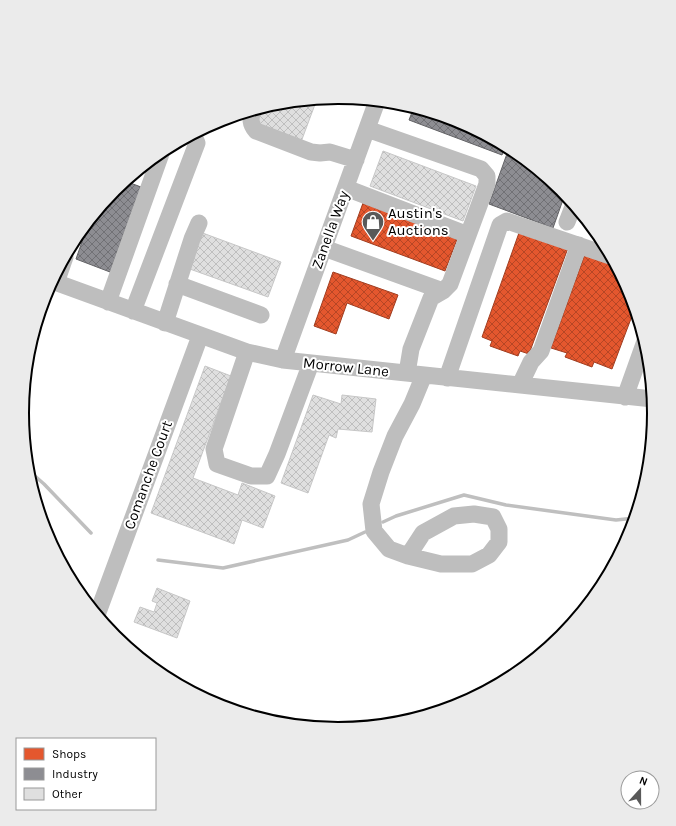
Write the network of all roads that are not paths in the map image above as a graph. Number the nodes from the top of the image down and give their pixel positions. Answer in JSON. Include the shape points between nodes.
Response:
{"nodes":[{"id":1,"x":375,"y":107,"type":"edge"},
{"id":2,"x":251,"y":117,"type":"edge"},
{"id":3,"x":367,"y":129,"type":"junction"},
{"id":4,"x":194,"y":140,"type":"edge"},
{"id":5,"x":356,"y":160,"type":"junction"},
{"id":6,"x":158,"y":162,"type":"edge"},
{"id":7,"x":346,"y":188,"type":"junction"},
{"id":8,"x":571,"y":211,"type":"edge"},
{"id":9,"x":567,"y":222,"type":"dead end"},
{"id":10,"x":199,"y":223,"type":"dead end"},
{"id":11,"x":468,"y":235,"type":"junction"},
{"id":12,"x":579,"y":245,"type":"junction"},
{"id":13,"x":324,"y":248,"type":"junction"},
{"id":14,"x":603,"y":254,"type":"edge"},
{"id":15,"x":58,"y":283,"type":"edge"},
{"id":16,"x":177,"y":284,"type":"junction"},
{"id":17,"x":443,"y":291,"type":"junction"},
{"id":18,"x":108,"y":302,"type":"junction"},
{"id":19,"x":133,"y":311,"type":"junction"},
{"id":20,"x":261,"y":314,"type":"dead end"},
{"id":21,"x":165,"y":323,"type":"junction"},
{"id":22,"x":200,"y":336,"type":"junction"},
{"id":23,"x":247,"y":352,"type":"junction"},
{"id":24,"x":641,"y":352,"type":"edge"},
{"id":25,"x":283,"y":360,"type":"junction"},
{"id":26,"x":311,"y":363,"type":"junction"},
{"id":27,"x":416,"y":374,"type":"junction"},
{"id":28,"x":447,"y":378,"type":"junction"},
{"id":29,"x":520,"y":385,"type":"junction"},
{"id":30,"x":625,"y":396,"type":"junction"},
{"id":31,"x":646,"y":398,"type":"edge"},
{"id":32,"x":408,"y":556,"type":"junction"},
{"id":33,"x":99,"y":609,"type":"edge"}],
"edges":[{"from":1,"to":3,"type":"street","name":"Zanella Way"},
{"from":2,"to":5,"type":"street","via":[[251,125],[256,131],[311,152],[330,152]]},
{"from":3,"to":5,"type":"street","name":"Zanella Way"},
{"from":3,"to":11,"type":"street","via":[[481,169],[487,176],[487,184]]},
{"from":4,"to":19,"type":"street","via":[[196,143]]},
{"from":5,"to":7,"type":"street","name":"Zanella Way"},
{"from":6,"to":18,"type":"street"},
{"from":7,"to":11,"type":"street"},
{"from":7,"to":13,"type":"street","name":"Zanella Way"},
{"from":8,"to":9,"type":"street"},
{"from":10,"to":16,"type":"street"},
{"from":11,"to":17,"type":"street","via":[[450,284]]},
{"from":12,"to":14,"type":"street"},
{"from":12,"to":28,"type":"street","via":[[507,221],[500,225]]},
{"from":12,"to":29,"type":"street","via":[[541,352],[531,362]]},
{"from":13,"to":17,"type":"street"},
{"from":13,"to":25,"type":"street","name":"Zanella Way"},
{"from":15,"to":18,"type":"street","name":"Morrow Lane"},
{"from":16,"to":20,"type":"street"},
{"from":16,"to":21,"type":"street"},
{"from":17,"to":27,"type":"street","via":[[431,298],[411,349]]},
{"from":18,"to":19,"type":"street","name":"Morrow Lane"},
{"from":19,"to":21,"type":"street","name":"Morrow Lane"},
{"from":21,"to":22,"type":"street","name":"Morrow Lane"},
{"from":22,"to":23,"type":"street","name":"Morrow Lane"},
{"from":22,"to":33,"type":"street","name":"Comanche Court"},
{"from":23,"to":25,"type":"street","name":"Morrow Lane"},
{"from":23,"to":26,"type":"street","via":[[214,449],[217,464],[251,476],[267,476]]},
{"from":24,"to":30,"type":"street"},
{"from":25,"to":26,"type":"street","name":"Morrow Lane"},
{"from":26,"to":27,"type":"street","name":"Morrow Lane"},
{"from":27,"to":28,"type":"street","name":"Morrow Lane"},
{"from":27,"to":32,"type":"street","via":[[412,404],[395,436],[371,504],[374,531],[389,549]]},
{"from":28,"to":29,"type":"street","name":"Morrow Lane"},
{"from":29,"to":30,"type":"street","name":"Morrow Lane"},
{"from":30,"to":31,"type":"street","name":"Morrow Lane"},
{"from":32,"to":32,"type":"street","via":[[441,564],[472,564],[489,555],[499,542],[499,529],[492,517],[474,514],[454,516],[423,533]]}]}
